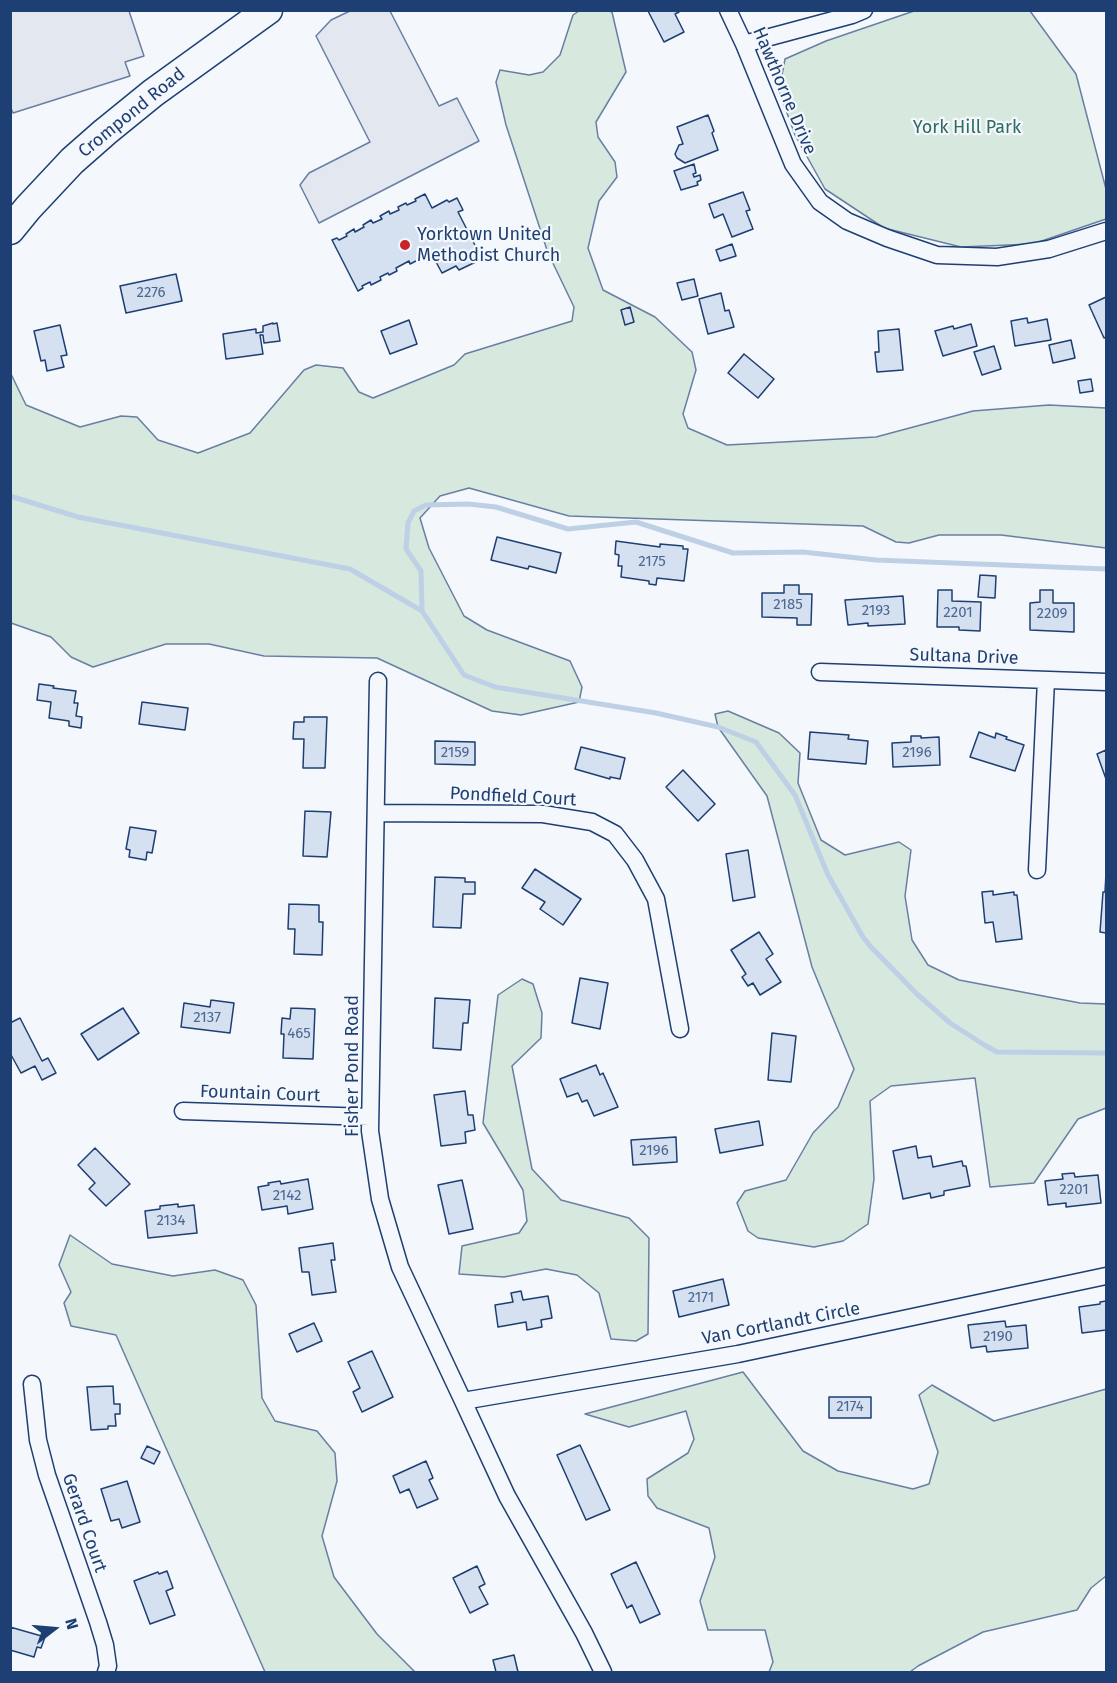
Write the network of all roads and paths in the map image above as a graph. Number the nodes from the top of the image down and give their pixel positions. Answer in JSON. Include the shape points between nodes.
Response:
{"nodes":[{"id":1,"x":268,"y":10,"type":"edge"},
{"id":2,"x":728,"y":10,"type":"edge"},
{"id":3,"x":864,"y":10,"type":"edge"},
{"id":4,"x":744,"y":44,"type":"junction"},
{"id":5,"x":10,"y":230,"type":"edge"},
{"id":6,"x":1107,"y":231,"type":"edge"},
{"id":7,"x":820,"y":672,"type":"dead end"},
{"id":8,"x":1046,"y":680,"type":"junction"},
{"id":9,"x":378,"y":681,"type":"dead end"},
{"id":10,"x":1107,"y":682,"type":"edge"},
{"id":11,"x":375,"y":813,"type":"junction"},
{"id":12,"x":1037,"y":870,"type":"dead end"},
{"id":13,"x":680,"y":1029,"type":"dead end"},
{"id":14,"x":183,"y":1111,"type":"dead end"},
{"id":15,"x":370,"y":1117,"type":"junction"},
{"id":16,"x":1107,"y":1276,"type":"edge"},
{"id":17,"x":32,"y":1384,"type":"dead end"},
{"id":18,"x":462,"y":1401,"type":"junction"},
{"id":19,"x":106,"y":1672,"type":"edge"},
{"id":20,"x":603,"y":1672,"type":"edge"}],
"edges":[{"from":1,"to":5,"type":"highway","name":"Crompond Road","via":[[105,132],[72,161]]},
{"from":2,"to":4,"type":"street","name":"Hawthorne Drive"},
{"from":3,"to":4,"type":"street"},
{"from":4,"to":6,"type":"street","name":"Hawthorne Drive","via":[[793,164],[820,202],[847,221],[937,255],[997,257],[1049,249]]},
{"from":7,"to":8,"type":"street","name":"Sultana Drive"},
{"from":8,"to":10,"type":"street","name":"Sultana Drive"},
{"from":8,"to":12,"type":"street"},
{"from":9,"to":11,"type":"street","name":"Fisher Pond Road"},
{"from":11,"to":13,"type":"street","name":"Pondfield Court","via":[[543,814],[592,822],[615,834],[635,860],[656,899]]},
{"from":11,"to":15,"type":"street","name":"Fisher Pond Road"},
{"from":14,"to":15,"type":"street","name":"Fountain Court"},
{"from":15,"to":18,"type":"street","name":"Fisher Pond Road","via":[[380,1198],[400,1267]]},
{"from":16,"to":18,"type":"street","name":"Van Cortlandt Circle","via":[[738,1354]]},
{"from":17,"to":19,"type":"street","name":"Gerard Court","via":[[46,1475],[98,1622],[105,1645]]},
{"from":18,"to":20,"type":"street","name":"Fisher Pond Road","via":[[507,1496]]}]}
